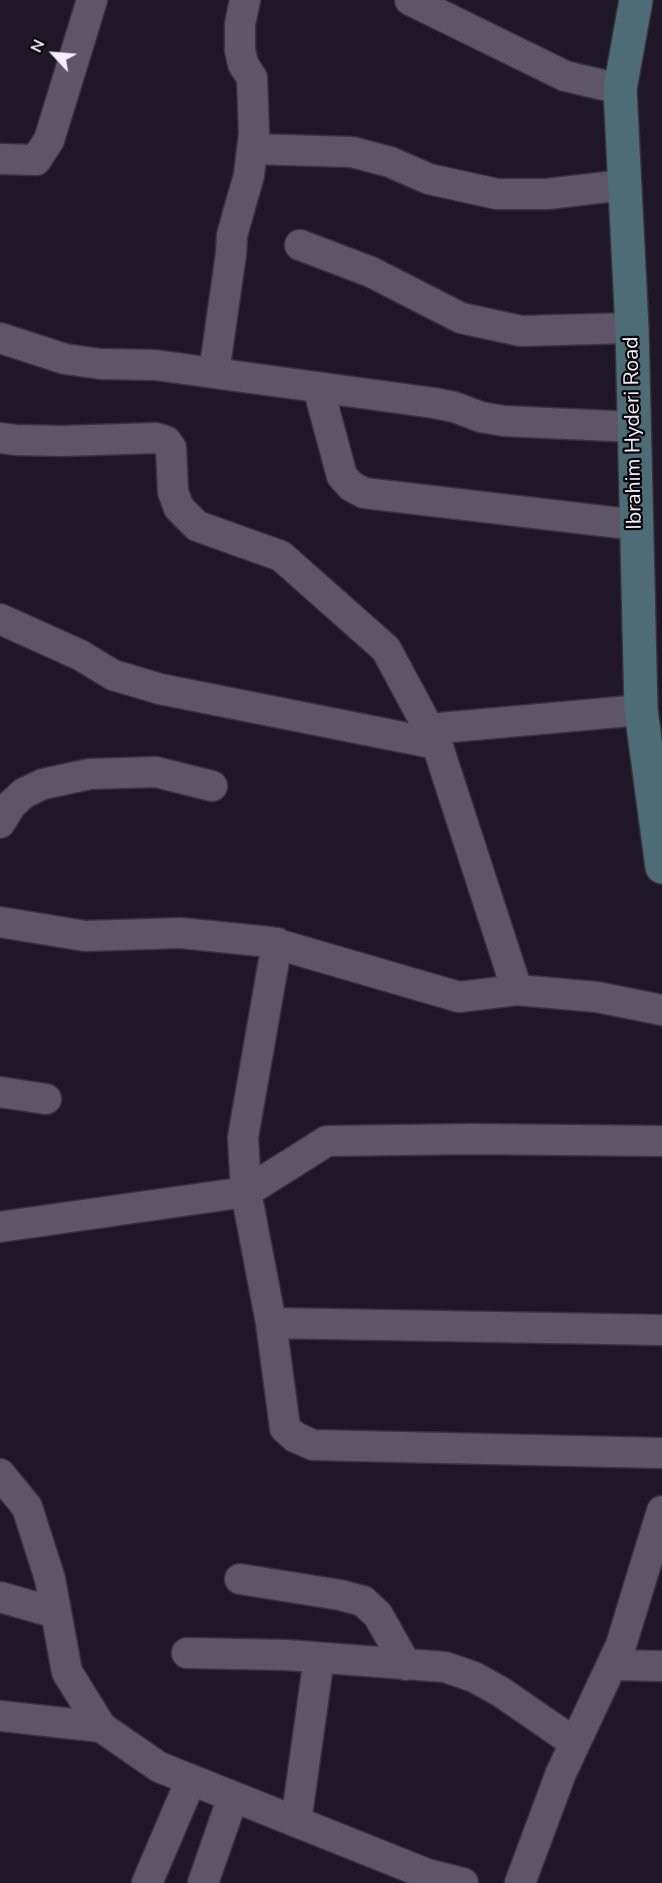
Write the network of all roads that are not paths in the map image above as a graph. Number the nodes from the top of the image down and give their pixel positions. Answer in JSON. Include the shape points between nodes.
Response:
{"nodes":[{"id":1,"x":92,"y":0,"type":"edge"},
{"id":2,"x":245,"y":0,"type":"edge"},
{"id":3,"x":410,"y":0,"type":"edge"},
{"id":4,"x":636,"y":0,"type":"edge"},
{"id":5,"x":620,"y":89,"type":"junction"},
{"id":6,"x":252,"y":149,"type":"junction"},
{"id":7,"x":0,"y":159,"type":"edge"},
{"id":8,"x":624,"y":185,"type":"junction"},
{"id":9,"x":300,"y":245,"type":"dead end"},
{"id":10,"x":632,"y":328,"type":"junction"},
{"id":11,"x":0,"y":338,"type":"edge"},
{"id":12,"x":214,"y":373,"type":"junction"},
{"id":13,"x":318,"y":387,"type":"junction"},
{"id":14,"x":634,"y":427,"type":"junction"},
{"id":15,"x":0,"y":438,"type":"edge"},
{"id":16,"x":637,"y":525,"type":"junction"},
{"id":17,"x":0,"y":619,"type":"edge"},
{"id":18,"x":641,"y":710,"type":"junction"},
{"id":19,"x":433,"y":736,"type":"junction"},
{"id":20,"x":212,"y":786,"type":"dead end"},
{"id":21,"x":0,"y":823,"type":"edge"},
{"id":22,"x":662,"y":867,"type":"edge"},
{"id":23,"x":0,"y":922,"type":"edge"},
{"id":24,"x":277,"y":943,"type":"junction"},
{"id":25,"x":517,"y":990,"type":"junction"},
{"id":26,"x":662,"y":1010,"type":"edge"},
{"id":27,"x":0,"y":1092,"type":"edge"},
{"id":28,"x":46,"y":1099,"type":"dead end"},
{"id":29,"x":662,"y":1141,"type":"edge"},
{"id":30,"x":246,"y":1192,"type":"junction"},
{"id":31,"x":0,"y":1227,"type":"edge"},
{"id":32,"x":271,"y":1323,"type":"junction"},
{"id":33,"x":662,"y":1330,"type":"edge"},
{"id":34,"x":662,"y":1454,"type":"edge"},
{"id":35,"x":0,"y":1474,"type":"edge"},
{"id":36,"x":662,"y":1510,"type":"edge"},
{"id":37,"x":240,"y":1580,"type":"dead end"},
{"id":38,"x":0,"y":1596,"type":"edge"},
{"id":39,"x":56,"y":1613,"type":"junction"},
{"id":40,"x":187,"y":1653,"type":"dead end"},
{"id":41,"x":319,"y":1658,"type":"junction"},
{"id":42,"x":406,"y":1665,"type":"junction"},
{"id":43,"x":612,"y":1665,"type":"junction"},
{"id":44,"x":662,"y":1666,"type":"edge"},
{"id":45,"x":0,"y":1716,"type":"edge"},
{"id":46,"x":101,"y":1727,"type":"junction"},
{"id":47,"x":575,"y":1743,"type":"junction"},
{"id":48,"x":191,"y":1780,"type":"junction"},
{"id":49,"x":233,"y":1797,"type":"junction"},
{"id":50,"x":296,"y":1822,"type":"junction"},
{"id":51,"x":147,"y":1883,"type":"edge"},
{"id":52,"x":203,"y":1883,"type":"edge"},
{"id":53,"x":463,"y":1883,"type":"edge"},
{"id":54,"x":520,"y":1883,"type":"edge"}],
"edges":[{"from":1,"to":7,"type":"street","via":[[48,140],[36,160]]},
{"from":2,"to":6,"type":"street","via":[[240,50],[252,78]]},
{"from":3,"to":5,"type":"street","via":[[565,76]]},
{"from":4,"to":5,"type":"main road","name":"Ibrahim Hyderi Road"},
{"from":5,"to":8,"type":"main road","name":"Ibrahim Hyderi Road"},
{"from":6,"to":8,"type":"street","via":[[352,152],[390,162],[429,179],[497,194],[548,194]]},
{"from":6,"to":12,"type":"street","via":[[232,235]]},
{"from":8,"to":10,"type":"main road","name":"Ibrahim Hyderi Road"},
{"from":9,"to":10,"type":"street","via":[[370,272],[461,318],[522,331]]},
{"from":10,"to":14,"type":"main road","name":"Ibrahim Hyderi Road"},
{"from":11,"to":12,"type":"street","via":[[65,359]]},
{"from":12,"to":13,"type":"street"},
{"from":13,"to":14,"type":"street","via":[[434,403],[504,421]]},
{"from":13,"to":16,"type":"street","via":[[342,476],[364,493]]},
{"from":14,"to":16,"type":"main road","name":"Ibrahim Hyderi Road"},
{"from":15,"to":19,"type":"street","via":[[166,441],[171,448],[173,492],[179,508],[197,526],[280,556],[386,649]]},
{"from":16,"to":18,"type":"main road","name":"Ibrahim Hyderi Road"},
{"from":17,"to":19,"type":"street","via":[[80,655],[113,675],[160,689]]},
{"from":18,"to":19,"type":"street"},
{"from":18,"to":22,"type":"main road","name":"Ibrahim Hyderi Road"},
{"from":19,"to":25,"type":"street"},
{"from":20,"to":21,"type":"street","via":[[156,772],[90,774],[43,784],[24,793]]},
{"from":23,"to":24,"type":"street","via":[[85,936],[181,933]]},
{"from":24,"to":25,"type":"street","via":[[459,997]]},
{"from":24,"to":30,"type":"street","via":[[243,1137]]},
{"from":25,"to":26,"type":"street","via":[[597,998]]},
{"from":27,"to":28,"type":"street"},
{"from":29,"to":30,"type":"street","via":[[327,1141]]},
{"from":30,"to":31,"type":"street"},
{"from":30,"to":32,"type":"street"},
{"from":32,"to":33,"type":"street"},
{"from":32,"to":34,"type":"street","via":[[285,1428],[313,1445]]},
{"from":35,"to":39,"type":"street","via":[[27,1507],[50,1579]]},
{"from":36,"to":43,"type":"street"},
{"from":37,"to":42,"type":"street","via":[[363,1601],[378,1615]]},
{"from":38,"to":39,"type":"street"},
{"from":39,"to":46,"type":"street","via":[[67,1672]]},
{"from":40,"to":41,"type":"street"},
{"from":41,"to":42,"type":"street"},
{"from":41,"to":50,"type":"street"},
{"from":42,"to":47,"type":"street","via":[[445,1667],[474,1677]]},
{"from":43,"to":44,"type":"street"},
{"from":43,"to":47,"type":"street"},
{"from":45,"to":46,"type":"street"},
{"from":46,"to":48,"type":"street","via":[[159,1767]]},
{"from":47,"to":54,"type":"street"},
{"from":48,"to":49,"type":"street"},
{"from":48,"to":51,"type":"street"},
{"from":49,"to":50,"type":"street"},
{"from":49,"to":52,"type":"street"},
{"from":50,"to":53,"type":"street","via":[[427,1874]]}]}
